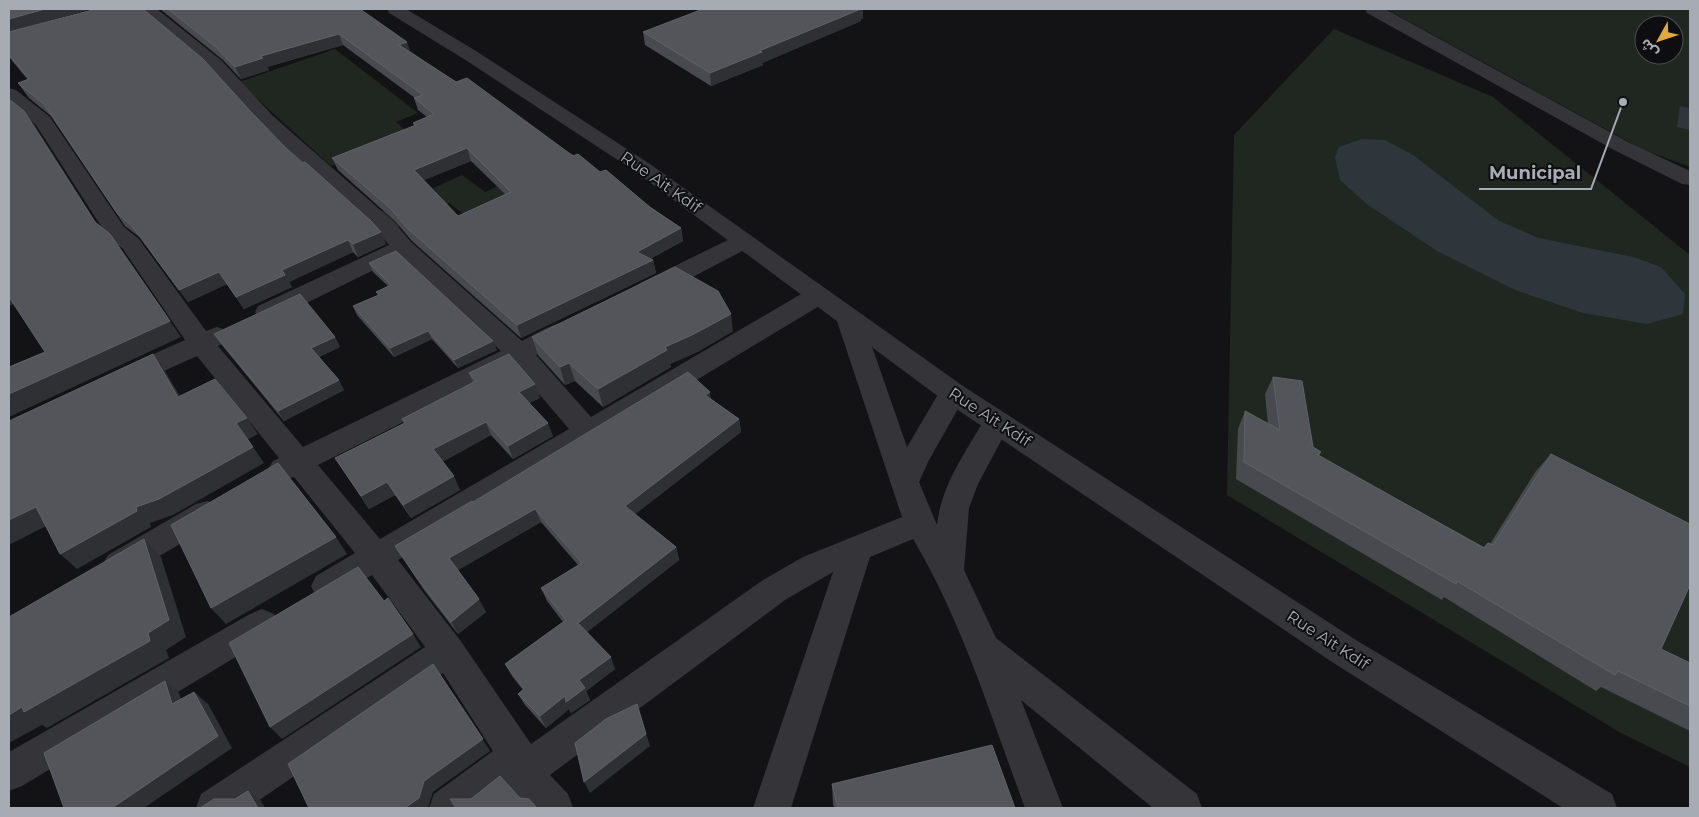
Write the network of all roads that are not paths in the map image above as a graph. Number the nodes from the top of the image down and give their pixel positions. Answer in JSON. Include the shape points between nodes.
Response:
{"nodes":[{"id":1,"x":147,"y":9,"type":"edge"},
{"id":2,"x":395,"y":9,"type":"edge"},
{"id":3,"x":1374,"y":9,"type":"edge"},
{"id":4,"x":9,"y":94,"type":"edge"},
{"id":5,"x":1690,"y":180,"type":"edge"},
{"id":6,"x":744,"y":241,"type":"junction"},
{"id":7,"x":403,"y":248,"type":"junction"},
{"id":8,"x":818,"y":296,"type":"junction"},
{"id":9,"x":623,"y":302,"type":"edge"},
{"id":10,"x":849,"y":318,"type":"junction"},
{"id":11,"x":588,"y":319,"type":"edge"},
{"id":12,"x":201,"y":343,"type":"junction"},
{"id":13,"x":519,"y":353,"type":"junction"},
{"id":14,"x":105,"y":387,"type":"edge"},
{"id":15,"x":953,"y":393,"type":"junction"},
{"id":16,"x":997,"y":422,"type":"junction"},
{"id":17,"x":588,"y":432,"type":"junction"},
{"id":18,"x":298,"y":460,"type":"junction"},
{"id":19,"x":264,"y":480,"type":"edge"},
{"id":20,"x":904,"y":482,"type":"junction"},
{"id":21,"x":230,"y":500,"type":"edge"},
{"id":22,"x":918,"y":523,"type":"junction"},
{"id":23,"x":856,"y":549,"type":"junction"},
{"id":24,"x":377,"y":557,"type":"junction"},
{"id":25,"x":948,"y":570,"type":"junction"},
{"id":26,"x":94,"y":578,"type":"edge"},
{"id":27,"x":982,"y":647,"type":"junction"},
{"id":28,"x":448,"y":651,"type":"junction"},
{"id":29,"x":520,"y":764,"type":"junction"},
{"id":30,"x":9,"y":773,"type":"edge"},
{"id":31,"x":215,"y":808,"type":"edge"},
{"id":32,"x":448,"y":808,"type":"edge"},
{"id":33,"x":554,"y":808,"type":"edge"},
{"id":34,"x":772,"y":808,"type":"edge"},
{"id":35,"x":1044,"y":808,"type":"edge"},
{"id":36,"x":1183,"y":808,"type":"edge"},
{"id":37,"x":1598,"y":808,"type":"edge"}],
"edges":[{"from":1,"to":7,"type":"street","via":[[216,65],[266,120],[386,227]]},
{"from":2,"to":6,"type":"street","name":"Rue Ait Kdif","via":[[644,168]]},
{"from":3,"to":5,"type":"street","via":[[1621,146]]},
{"from":4,"to":12,"type":"street","via":[[43,121],[116,232],[131,244]]},
{"from":6,"to":8,"type":"street","name":"Rue Ait Kdif"},
{"from":6,"to":9,"type":"street"},
{"from":7,"to":12,"type":"street"},
{"from":7,"to":13,"type":"street"},
{"from":8,"to":10,"type":"street","name":"Rue Ait Kdif"},
{"from":8,"to":17,"type":"street"},
{"from":10,"to":15,"type":"street","name":"Rue Ait Kdif"},
{"from":10,"to":20,"type":"street"},
{"from":11,"to":13,"type":"street"},
{"from":12,"to":14,"type":"street"},
{"from":12,"to":18,"type":"street"},
{"from":13,"to":17,"type":"street"},
{"from":13,"to":18,"type":"street"},
{"from":15,"to":16,"type":"street","name":"Rue Ait Kdif"},
{"from":15,"to":20,"type":"street","via":[[914,458]]},
{"from":16,"to":25,"type":"street","via":[[963,484],[954,508]]},
{"from":16,"to":37,"type":"street","name":"Rue Ait Kdif","via":[[1344,651]]},
{"from":17,"to":24,"type":"street"},
{"from":18,"to":19,"type":"street"},
{"from":18,"to":24,"type":"street"},
{"from":20,"to":22,"type":"street"},
{"from":21,"to":26,"type":"street"},
{"from":22,"to":23,"type":"street"},
{"from":22,"to":25,"type":"street"},
{"from":23,"to":29,"type":"street","via":[[814,566],[774,590]]},
{"from":23,"to":34,"type":"street"},
{"from":24,"to":28,"type":"street"},
{"from":24,"to":30,"type":"street"},
{"from":25,"to":27,"type":"street"},
{"from":27,"to":35,"type":"street"},
{"from":27,"to":36,"type":"street"},
{"from":28,"to":29,"type":"street"},
{"from":28,"to":31,"type":"street"},
{"from":29,"to":32,"type":"street"},
{"from":29,"to":33,"type":"street"}]}
